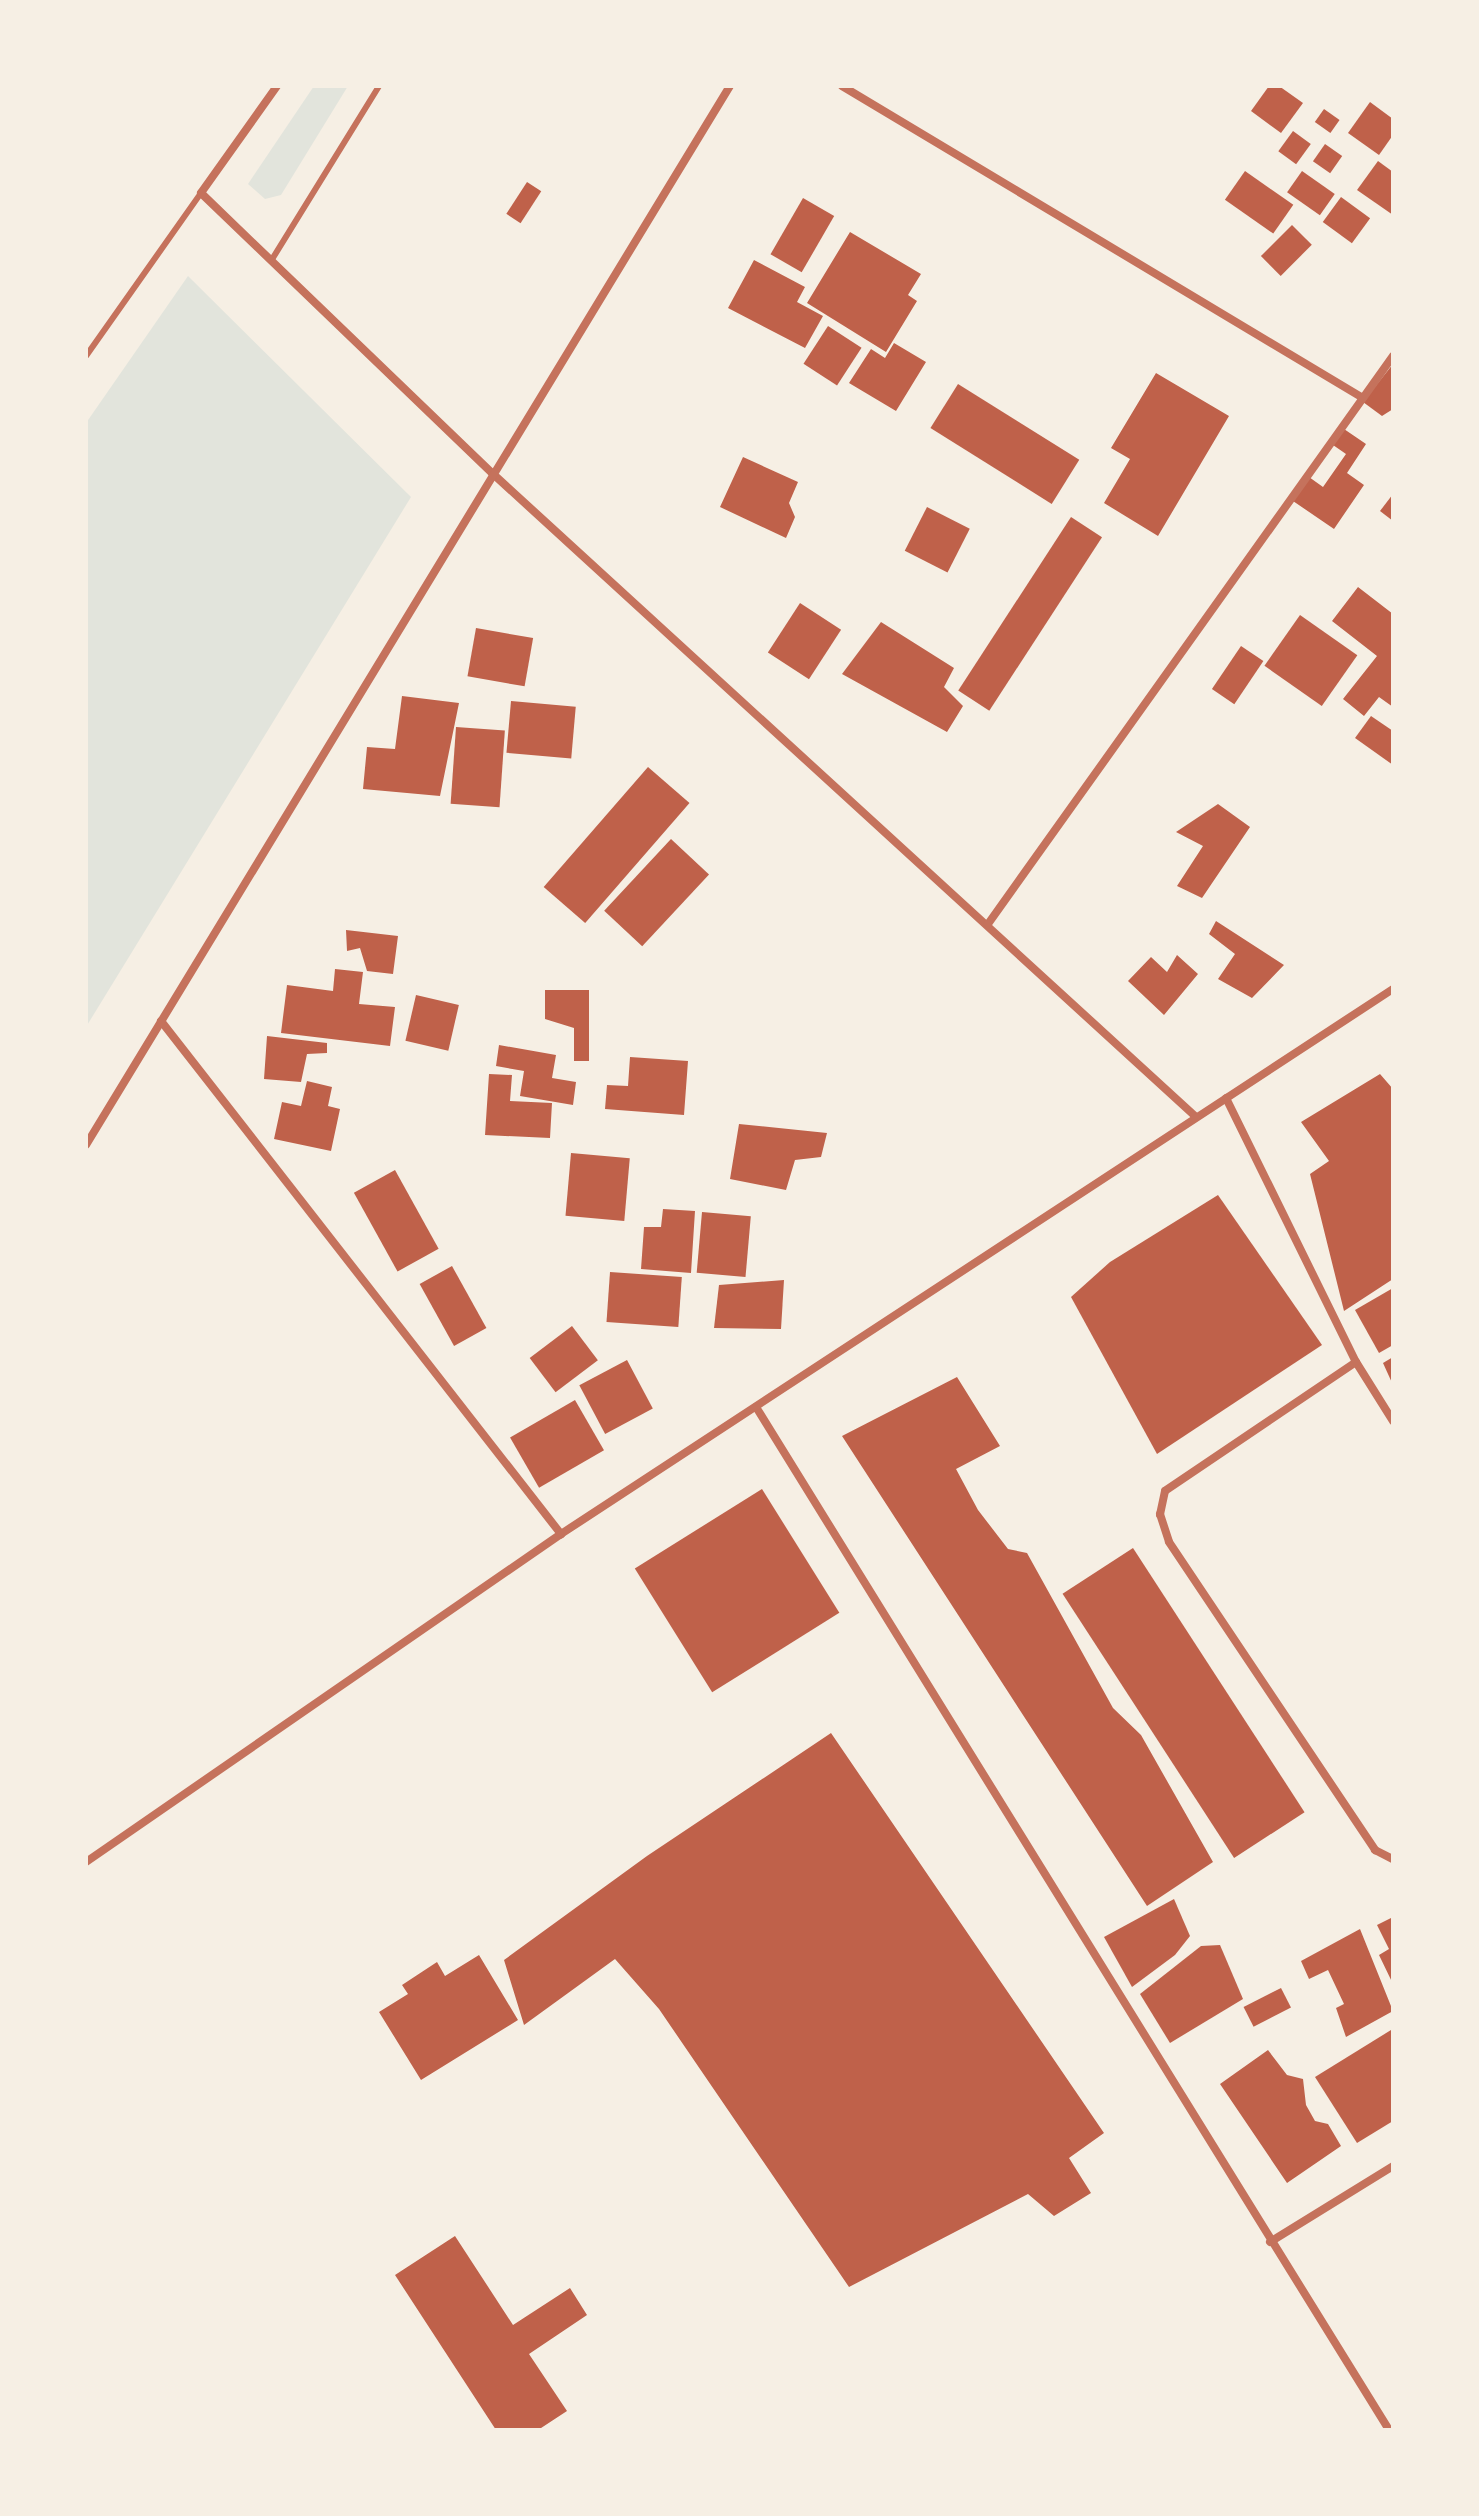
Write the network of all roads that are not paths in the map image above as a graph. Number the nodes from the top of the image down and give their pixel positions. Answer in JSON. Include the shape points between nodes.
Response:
{"nodes":[{"id":1,"x":277,"y":86,"type":"edge"},
{"id":2,"x":379,"y":86,"type":"edge"},
{"id":3,"x":730,"y":86,"type":"edge"},
{"id":4,"x":842,"y":86,"type":"edge"},
{"id":5,"x":201,"y":193,"type":"junction"},
{"id":6,"x":271,"y":261,"type":"junction"},
{"id":7,"x":86,"y":356,"type":"edge"},
{"id":8,"x":1393,"y":356,"type":"edge"},
{"id":9,"x":1363,"y":398,"type":"junction"},
{"id":10,"x":492,"y":473,"type":"junction"},
{"id":11,"x":988,"y":924,"type":"junction"},
{"id":12,"x":1393,"y":989,"type":"edge"},
{"id":13,"x":161,"y":1021,"type":"junction"},
{"id":14,"x":1226,"y":1098,"type":"junction"},
{"id":15,"x":1196,"y":1117,"type":"junction"},
{"id":16,"x":86,"y":1145,"type":"edge"},
{"id":17,"x":1356,"y":1362,"type":"junction"},
{"id":18,"x":756,"y":1407,"type":"junction"},
{"id":19,"x":1393,"y":1421,"type":"edge"},
{"id":20,"x":561,"y":1534,"type":"junction"},
{"id":21,"x":1393,"y":1859,"type":"edge"},
{"id":22,"x":86,"y":1862,"type":"edge"},
{"id":23,"x":1393,"y":2166,"type":"edge"},
{"id":24,"x":1270,"y":2242,"type":"junction"},
{"id":25,"x":1389,"y":2430,"type":"edge"}],
"edges":[{"from":1,"to":5,"type":"street"},
{"from":2,"to":6,"type":"lane"},
{"from":3,"to":10,"type":"street"},
{"from":4,"to":9,"type":"street"},
{"from":5,"to":6,"type":"street"},
{"from":5,"to":7,"type":"lane"},
{"from":6,"to":10,"type":"street"},
{"from":8,"to":9,"type":"street"},
{"from":9,"to":11,"type":"street"},
{"from":10,"to":11,"type":"street"},
{"from":10,"to":13,"type":"street"},
{"from":11,"to":15,"type":"street"},
{"from":12,"to":14,"type":"street"},
{"from":13,"to":16,"type":"street"},
{"from":13,"to":20,"type":"street"},
{"from":14,"to":15,"type":"street"},
{"from":14,"to":17,"type":"street"},
{"from":15,"to":18,"type":"street"},
{"from":17,"to":19,"type":"street"},
{"from":17,"to":21,"type":"street","via":[[1165,1491],[1160,1514],[1169,1542],[1375,1850]]},
{"from":18,"to":20,"type":"street"},
{"from":18,"to":24,"type":"street"},
{"from":20,"to":22,"type":"street"},
{"from":23,"to":24,"type":"street"},
{"from":24,"to":25,"type":"street"}]}
